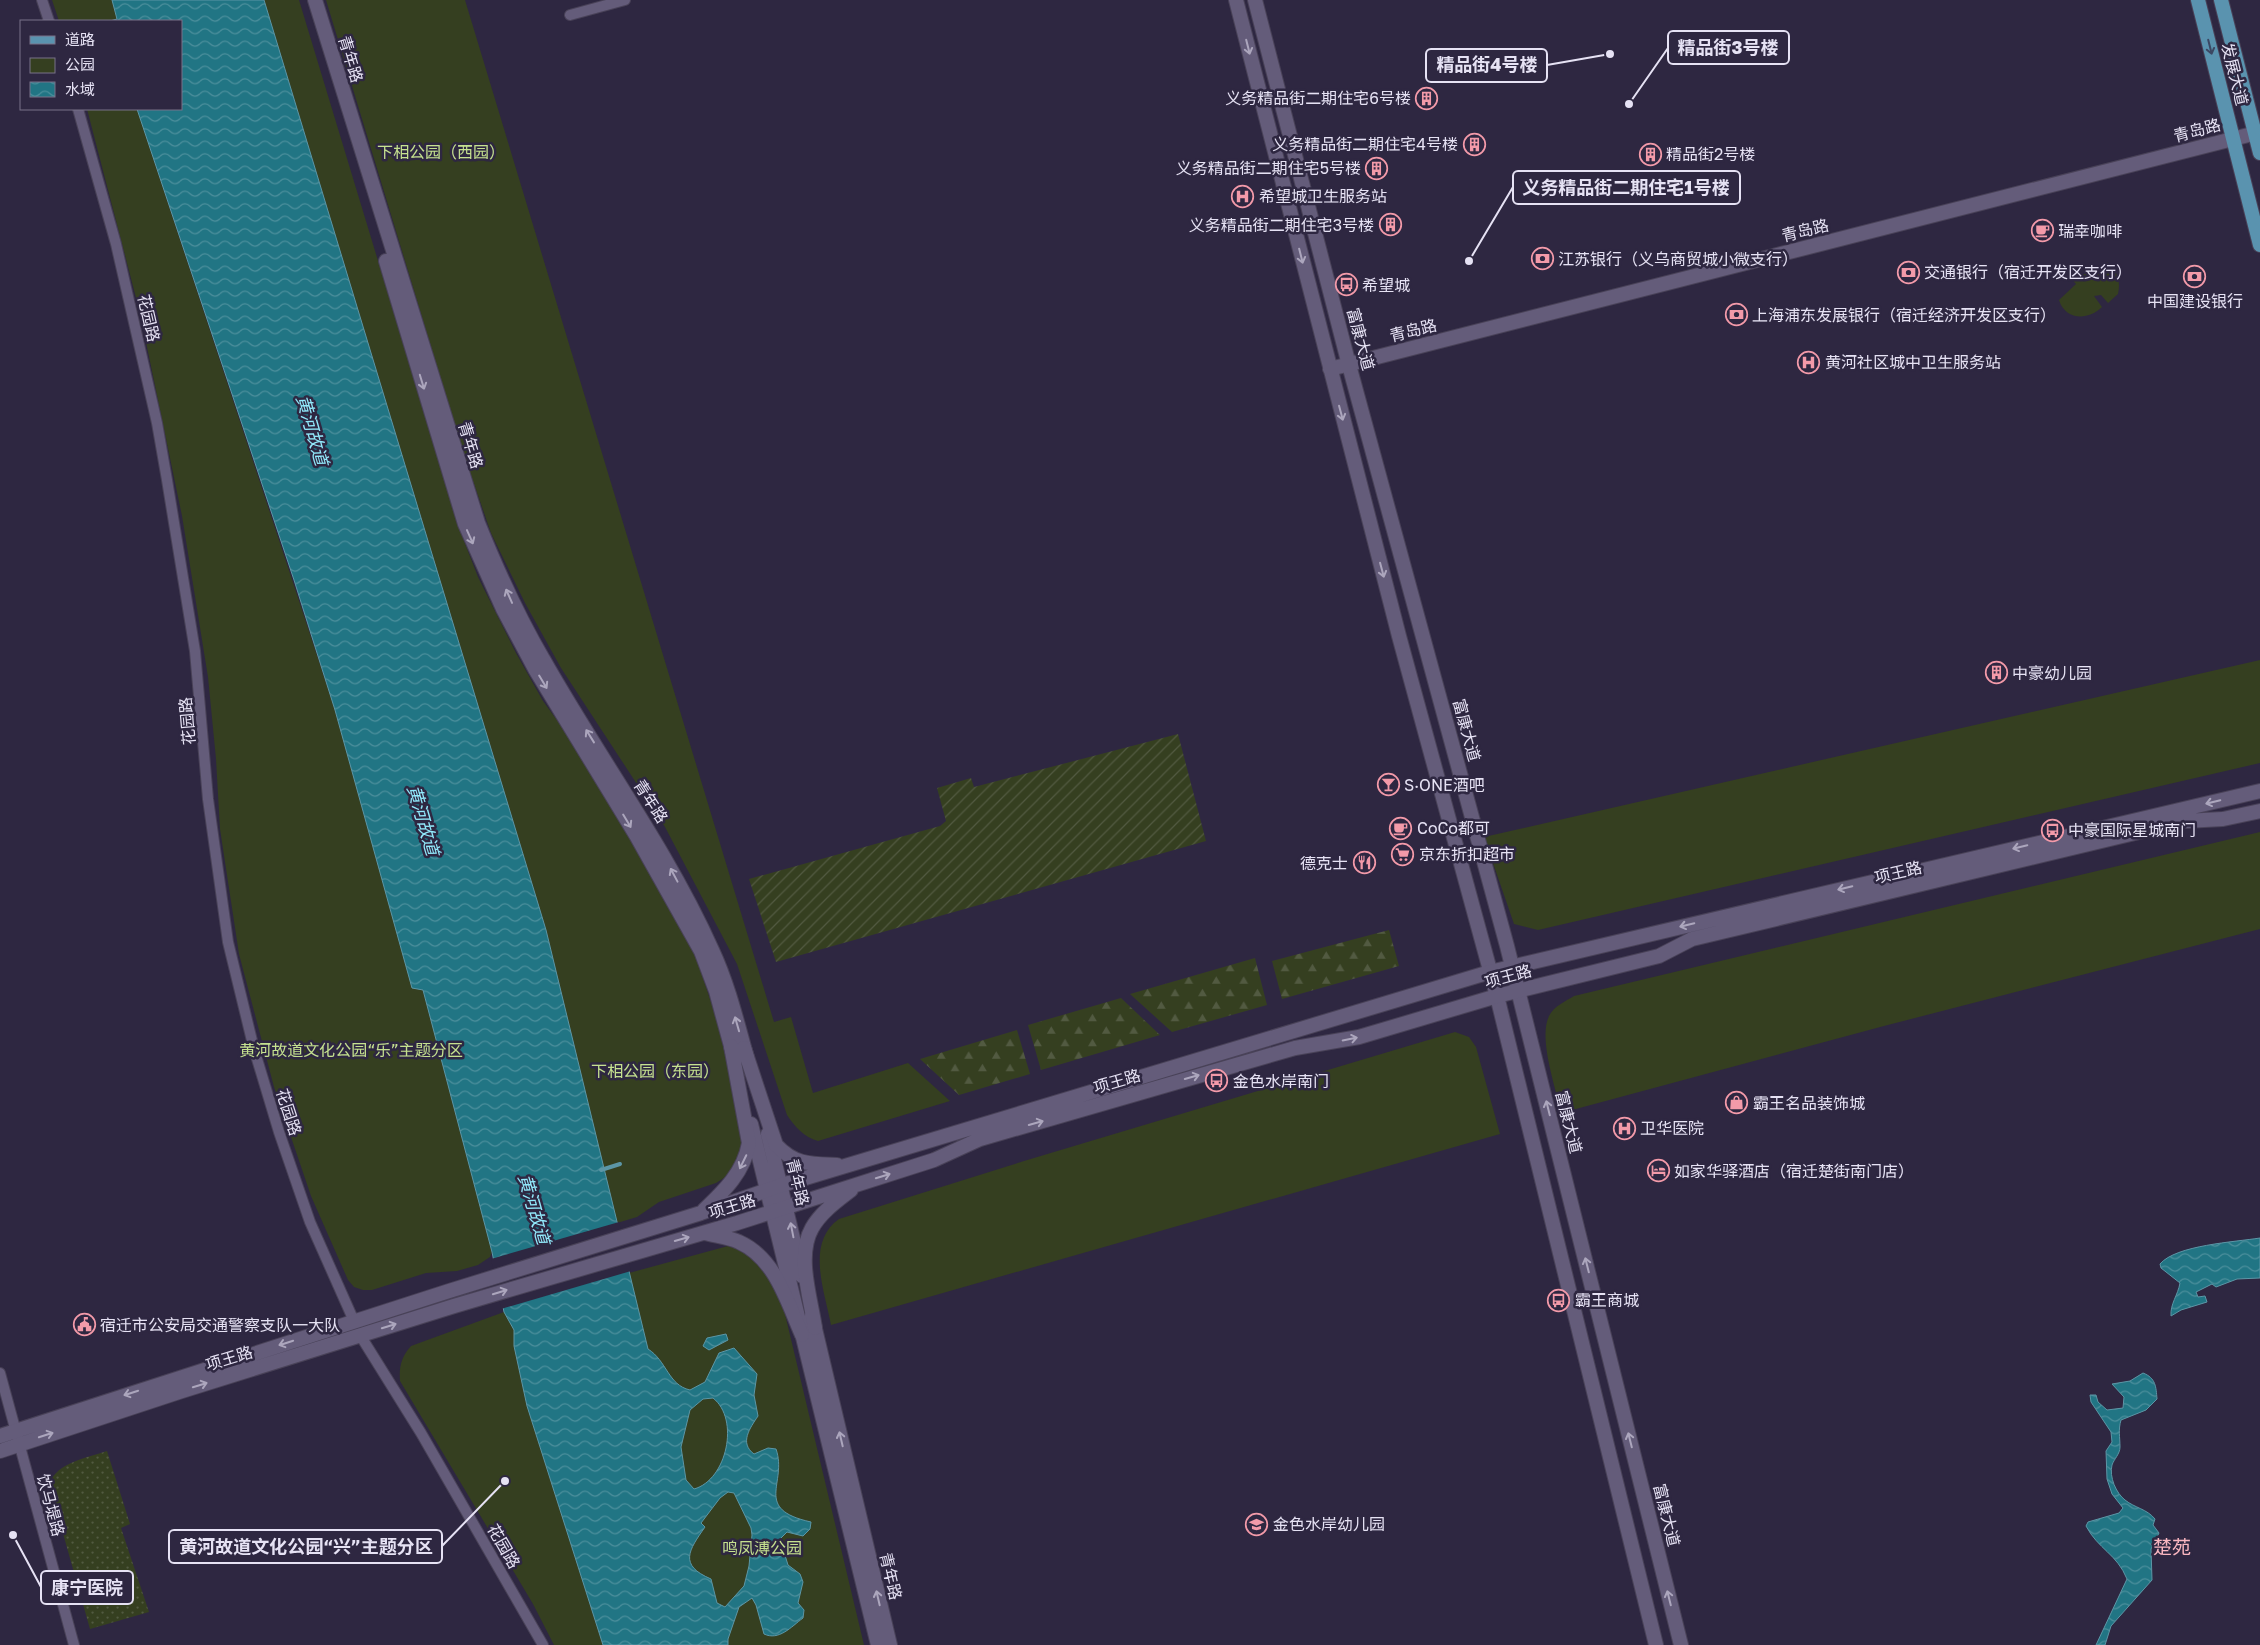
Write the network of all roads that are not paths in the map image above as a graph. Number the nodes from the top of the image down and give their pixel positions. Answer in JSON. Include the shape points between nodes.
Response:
{"nodes":[{"id":1,"x":42,"y":0,"type":"edge"},
{"id":2,"x":306,"y":0,"type":"edge"},
{"id":3,"x":315,"y":0,"type":"edge"},
{"id":4,"x":624,"y":0,"type":"edge"},
{"id":5,"x":1236,"y":0,"type":"edge"},
{"id":6,"x":1255,"y":0,"type":"edge"},
{"id":7,"x":2198,"y":0,"type":"edge"},
{"id":8,"x":2221,"y":0,"type":"edge"},
{"id":9,"x":570,"y":15,"type":"dead end"},
{"id":10,"x":49,"y":20,"type":"edge"},
{"id":11,"x":78,"y":110,"type":"edge"},
{"id":12,"x":2258,"y":132,"type":"edge"},
{"id":13,"x":2233,"y":138,"type":"junction"},
{"id":14,"x":2260,"y":153,"type":"edge"},
{"id":15,"x":2260,"y":245,"type":"edge"},
{"id":16,"x":1349,"y":365,"type":"junction"},
{"id":17,"x":1330,"y":369,"type":"junction"},
{"id":18,"x":2260,"y":791,"type":"edge"},
{"id":19,"x":2260,"y":811,"type":"edge"},
{"id":20,"x":1512,"y":966,"type":"junction"},
{"id":21,"x":1490,"y":972,"type":"junction"},
{"id":22,"x":1519,"y":991,"type":"junction"},
{"id":23,"x":1497,"y":996,"type":"junction"},
{"id":24,"x":738,"y":1047,"type":"junction"},
{"id":25,"x":850,"y":1165,"type":"junction"},
{"id":26,"x":858,"y":1184,"type":"junction"},
{"id":27,"x":782,"y":1185,"type":"junction"},
{"id":28,"x":767,"y":1189,"type":"junction"},
{"id":29,"x":787,"y":1206,"type":"junction"},
{"id":30,"x":772,"y":1212,"type":"junction"},
{"id":31,"x":701,"y":1213,"type":"junction"},
{"id":32,"x":704,"y":1233,"type":"junction"},
{"id":33,"x":354,"y":1322,"type":"junction"},
{"id":34,"x":809,"y":1331,"type":"junction"},
{"id":35,"x":360,"y":1336,"type":"junction"},
{"id":36,"x":0,"y":1373,"type":"edge"},
{"id":37,"x":0,"y":1436,"type":"edge"},
{"id":38,"x":18,"y":1437,"type":"junction"},
{"id":39,"x":0,"y":1451,"type":"edge"},
{"id":40,"x":74,"y":1645,"type":"edge"},
{"id":41,"x":543,"y":1645,"type":"edge"},
{"id":42,"x":878,"y":1645,"type":"edge"},
{"id":43,"x":890,"y":1645,"type":"edge"},
{"id":44,"x":1656,"y":1645,"type":"edge"},
{"id":45,"x":1681,"y":1645,"type":"edge"}],
"edges":[{"from":1,"to":10,"type":"street"},
{"from":2,"to":24,"type":"street","name":"青年路","one_way":true,"via":[[465,524],[503,609],[531,660],[701,951]]},
{"from":24,"to":3,"type":"street","name":"青年路","one_way":true,"via":[[727,991],[713,951],[652,835],[543,660],[511,601],[478,523]]},
{"from":4,"to":9,"type":"street"},
{"from":5,"to":17,"type":"street","one_way":true},
{"from":6,"to":16,"type":"street","name":"富康大道"},
{"from":7,"to":13,"type":"main road","name":"发展大道","one_way":true},
{"from":8,"to":12,"type":"main road","name":"发展大道"},
{"from":11,"to":33,"type":"street","name":"花园路","via":[[133,315],[167,480],[195,651],[208,799],[230,951],[254,1049],[293,1173],[310,1222]]},
{"from":12,"to":13,"type":"street","name":"青岛路"},
{"from":12,"to":14,"type":"main road","name":"发展大道"},
{"from":13,"to":15,"type":"main road","name":"发展大道"},
{"from":13,"to":16,"type":"street","name":"青岛路"},
{"from":16,"to":17,"type":"street","name":"青岛路"},
{"from":16,"to":20,"type":"street","name":"富康大道"},
{"from":17,"to":21,"type":"street","one_way":true},
{"from":18,"to":20,"type":"street","name":"项王路","one_way":true},
{"from":19,"to":22,"type":"street","name":"项王路","via":[[2223,819],[2184,821],[1702,937],[1683,942],[1659,956]]},
{"from":20,"to":21,"type":"street","name":"项王路"},
{"from":20,"to":22,"type":"street","name":"富康大道"},
{"from":21,"to":23,"type":"street"},
{"from":21,"to":25,"type":"street","name":"项王路"},
{"from":22,"to":23,"type":"street","name":"项王路"},
{"from":45,"to":22,"type":"street","name":"富康大道","one_way":true},
{"from":26,"to":23,"type":"street","name":"项王路","one_way":true,"via":[[934,1160],[980,1139],[1295,1048],[1359,1037]]},
{"from":23,"to":44,"type":"street"},
{"from":24,"to":25,"type":"street","via":[[776,1145],[796,1161]]},
{"from":24,"to":27,"type":"street","name":"青年路"},
{"from":24,"to":28,"type":"street","name":"青年路"},
{"from":24,"to":31,"type":"street","one_way":true,"via":[[748,1143],[746,1158],[728,1187]]},
{"from":25,"to":27,"type":"street","name":"项王路"},
{"from":26,"to":29,"type":"street","name":"项王路"},
{"from":26,"to":34,"type":"street","via":[[823,1213],[811,1229],[805,1260]]},
{"from":27,"to":28,"type":"street","name":"项王路"},
{"from":27,"to":29,"type":"street","name":"青年路"},
{"from":28,"to":30,"type":"street","name":"青年路"},
{"from":28,"to":31,"type":"street","name":"项王路"},
{"from":29,"to":30,"type":"street","name":"项王路"},
{"from":34,"to":29,"type":"street","name":"青年路","one_way":true},
{"from":30,"to":32,"type":"street","name":"项王路"},
{"from":30,"to":34,"type":"street","name":"青年路"},
{"from":31,"to":33,"type":"street","name":"项王路"},
{"from":32,"to":34,"type":"street","via":[[738,1242],[767,1264]]},
{"from":35,"to":32,"type":"street","name":"项王路","one_way":true},
{"from":33,"to":38,"type":"street","name":"项王路","one_way":true},
{"from":34,"to":42,"type":"street","name":"青年路"},
{"from":43,"to":34,"type":"street","name":"青年路","one_way":true},
{"from":38,"to":35,"type":"street","name":"项王路","one_way":true},
{"from":35,"to":41,"type":"street","name":"花园路","via":[[421,1433]]},
{"from":36,"to":38,"type":"street","name":"饮马堤路"},
{"from":37,"to":38,"type":"street","name":"项王路"},
{"from":38,"to":39,"type":"street","name":"项王路"},
{"from":38,"to":40,"type":"street","name":"饮马堤路"}]}
